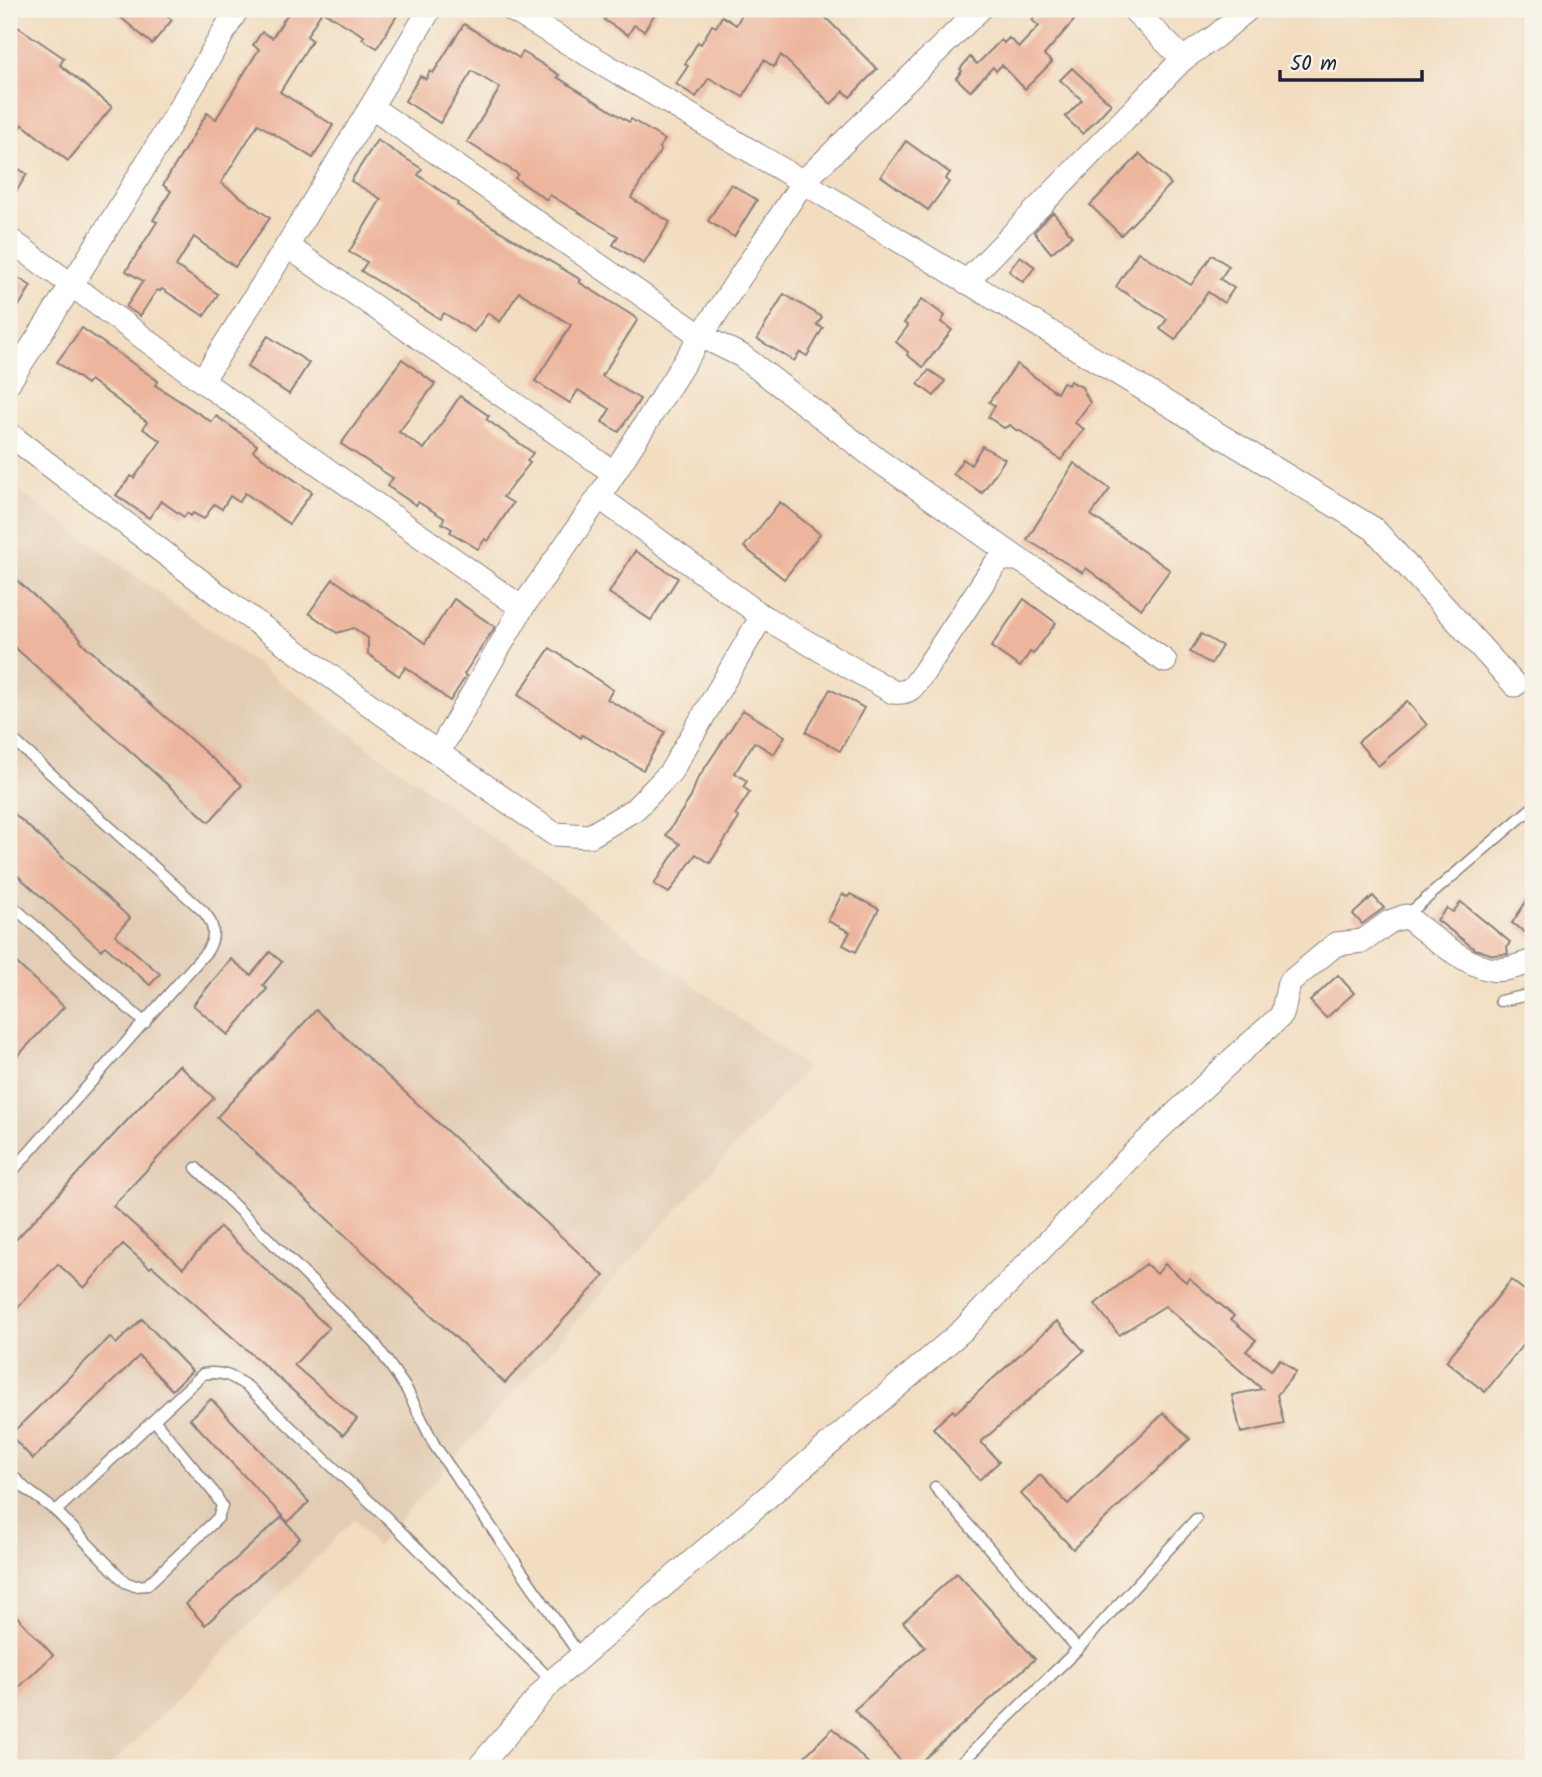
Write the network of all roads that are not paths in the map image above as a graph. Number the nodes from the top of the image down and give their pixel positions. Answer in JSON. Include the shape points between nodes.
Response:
{"nodes":[{"id":1,"x":237,"y":9,"type":"edge"},
{"id":2,"x":430,"y":9,"type":"edge"},
{"id":3,"x":511,"y":9,"type":"edge"},
{"id":4,"x":979,"y":9,"type":"edge"},
{"id":5,"x":1133,"y":9,"type":"edge"},
{"id":6,"x":1248,"y":9,"type":"edge"},
{"id":7,"x":1184,"y":59,"type":"junction"},
{"id":8,"x":371,"y":107,"type":"junction"},
{"id":9,"x":803,"y":183,"type":"junction"},
{"id":10,"x":9,"y":239,"type":"edge"},
{"id":11,"x":287,"y":246,"type":"junction"},
{"id":12,"x":966,"y":282,"type":"junction"},
{"id":13,"x":72,"y":286,"type":"junction"},
{"id":14,"x":701,"y":336,"type":"junction"},
{"id":15,"x":202,"y":381,"type":"junction"},
{"id":16,"x":9,"y":382,"type":"edge"},
{"id":17,"x":9,"y":434,"type":"edge"},
{"id":18,"x":614,"y":472,"type":"junction"},
{"id":19,"x":599,"y":497,"type":"junction"},
{"id":20,"x":1018,"y":559,"type":"junction"},
{"id":21,"x":523,"y":608,"type":"junction"},
{"id":22,"x":762,"y":616,"type":"junction"},
{"id":23,"x":1165,"y":661,"type":"dead end"},
{"id":24,"x":1515,"y":685,"type":"dead end"},
{"id":25,"x":9,"y":736,"type":"edge"},
{"id":26,"x":438,"y":753,"type":"junction"},
{"id":27,"x":1533,"y":807,"type":"edge"},
{"id":28,"x":9,"y":903,"type":"edge"},
{"id":29,"x":1406,"y":916,"type":"junction"},
{"id":30,"x":1533,"y":961,"type":"edge"},
{"id":31,"x":1533,"y":994,"type":"edge"},
{"id":32,"x":1500,"y":1001,"type":"dead end"},
{"id":33,"x":145,"y":1023,"type":"junction"},
{"id":34,"x":196,"y":1168,"type":"dead end"},
{"id":35,"x":9,"y":1175,"type":"edge"},
{"id":36,"x":154,"y":1420,"type":"junction"},
{"id":37,"x":9,"y":1472,"type":"edge"},
{"id":38,"x":935,"y":1487,"type":"dead end"},
{"id":39,"x":57,"y":1511,"type":"junction"},
{"id":40,"x":1196,"y":1519,"type":"dead end"},
{"id":41,"x":1078,"y":1649,"type":"junction"},
{"id":42,"x":581,"y":1657,"type":"junction"},
{"id":43,"x":552,"y":1681,"type":"junction"},
{"id":44,"x":478,"y":1768,"type":"edge"},
{"id":45,"x":956,"y":1768,"type":"edge"}],
"edges":[{"from":1,"to":13,"type":"street"},
{"from":2,"to":8,"type":"street"},
{"from":3,"to":9,"type":"street"},
{"from":4,"to":9,"type":"street"},
{"from":5,"to":7,"type":"street"},
{"from":6,"to":7,"type":"street"},
{"from":7,"to":12,"type":"street"},
{"from":8,"to":11,"type":"street"},
{"from":8,"to":14,"type":"street"},
{"from":9,"to":12,"type":"street"},
{"from":9,"to":14,"type":"street"},
{"from":10,"to":13,"type":"street"},
{"from":11,"to":15,"type":"street"},
{"from":11,"to":18,"type":"street"},
{"from":12,"to":24,"type":"street","via":[[1374,530]]},
{"from":13,"to":15,"type":"street"},
{"from":13,"to":16,"type":"street"},
{"from":14,"to":18,"type":"street"},
{"from":14,"to":20,"type":"street","via":[[742,356]]},
{"from":15,"to":21,"type":"street"},
{"from":17,"to":26,"type":"street"},
{"from":18,"to":19,"type":"street"},
{"from":19,"to":21,"type":"street"},
{"from":19,"to":22,"type":"street"},
{"from":20,"to":22,"type":"street","via":[[1002,559],[994,566],[925,672],[904,693],[894,692]]},
{"from":20,"to":23,"type":"street"},
{"from":21,"to":26,"type":"street"},
{"from":22,"to":26,"type":"street","via":[[670,773],[635,809],[590,836],[554,834]]},
{"from":25,"to":33,"type":"lane","via":[[210,919],[214,935],[207,951]]},
{"from":27,"to":29,"type":"lane"},
{"from":28,"to":33,"type":"lane"},
{"from":29,"to":30,"type":"street","via":[[1475,965],[1508,969]]},
{"from":29,"to":42,"type":"street","via":[[1363,941],[1336,944],[1289,984],[1282,1015],[1135,1153],[963,1330]]},
{"from":31,"to":32,"type":"lane"},
{"from":33,"to":35,"type":"lane"},
{"from":34,"to":42,"type":"lane","via":[[374,1342],[407,1390],[435,1446]]},
{"from":36,"to":39,"type":"lane"},
{"from":36,"to":39,"type":"lane","via":[[222,1506],[218,1518],[147,1585],[125,1583]]},
{"from":36,"to":43,"type":"lane","via":[[203,1374],[229,1375],[248,1387]]},
{"from":37,"to":39,"type":"lane"},
{"from":38,"to":41,"type":"lane"},
{"from":40,"to":41,"type":"lane"},
{"from":41,"to":45,"type":"lane"},
{"from":42,"to":43,"type":"street"},
{"from":43,"to":44,"type":"street"}]}
